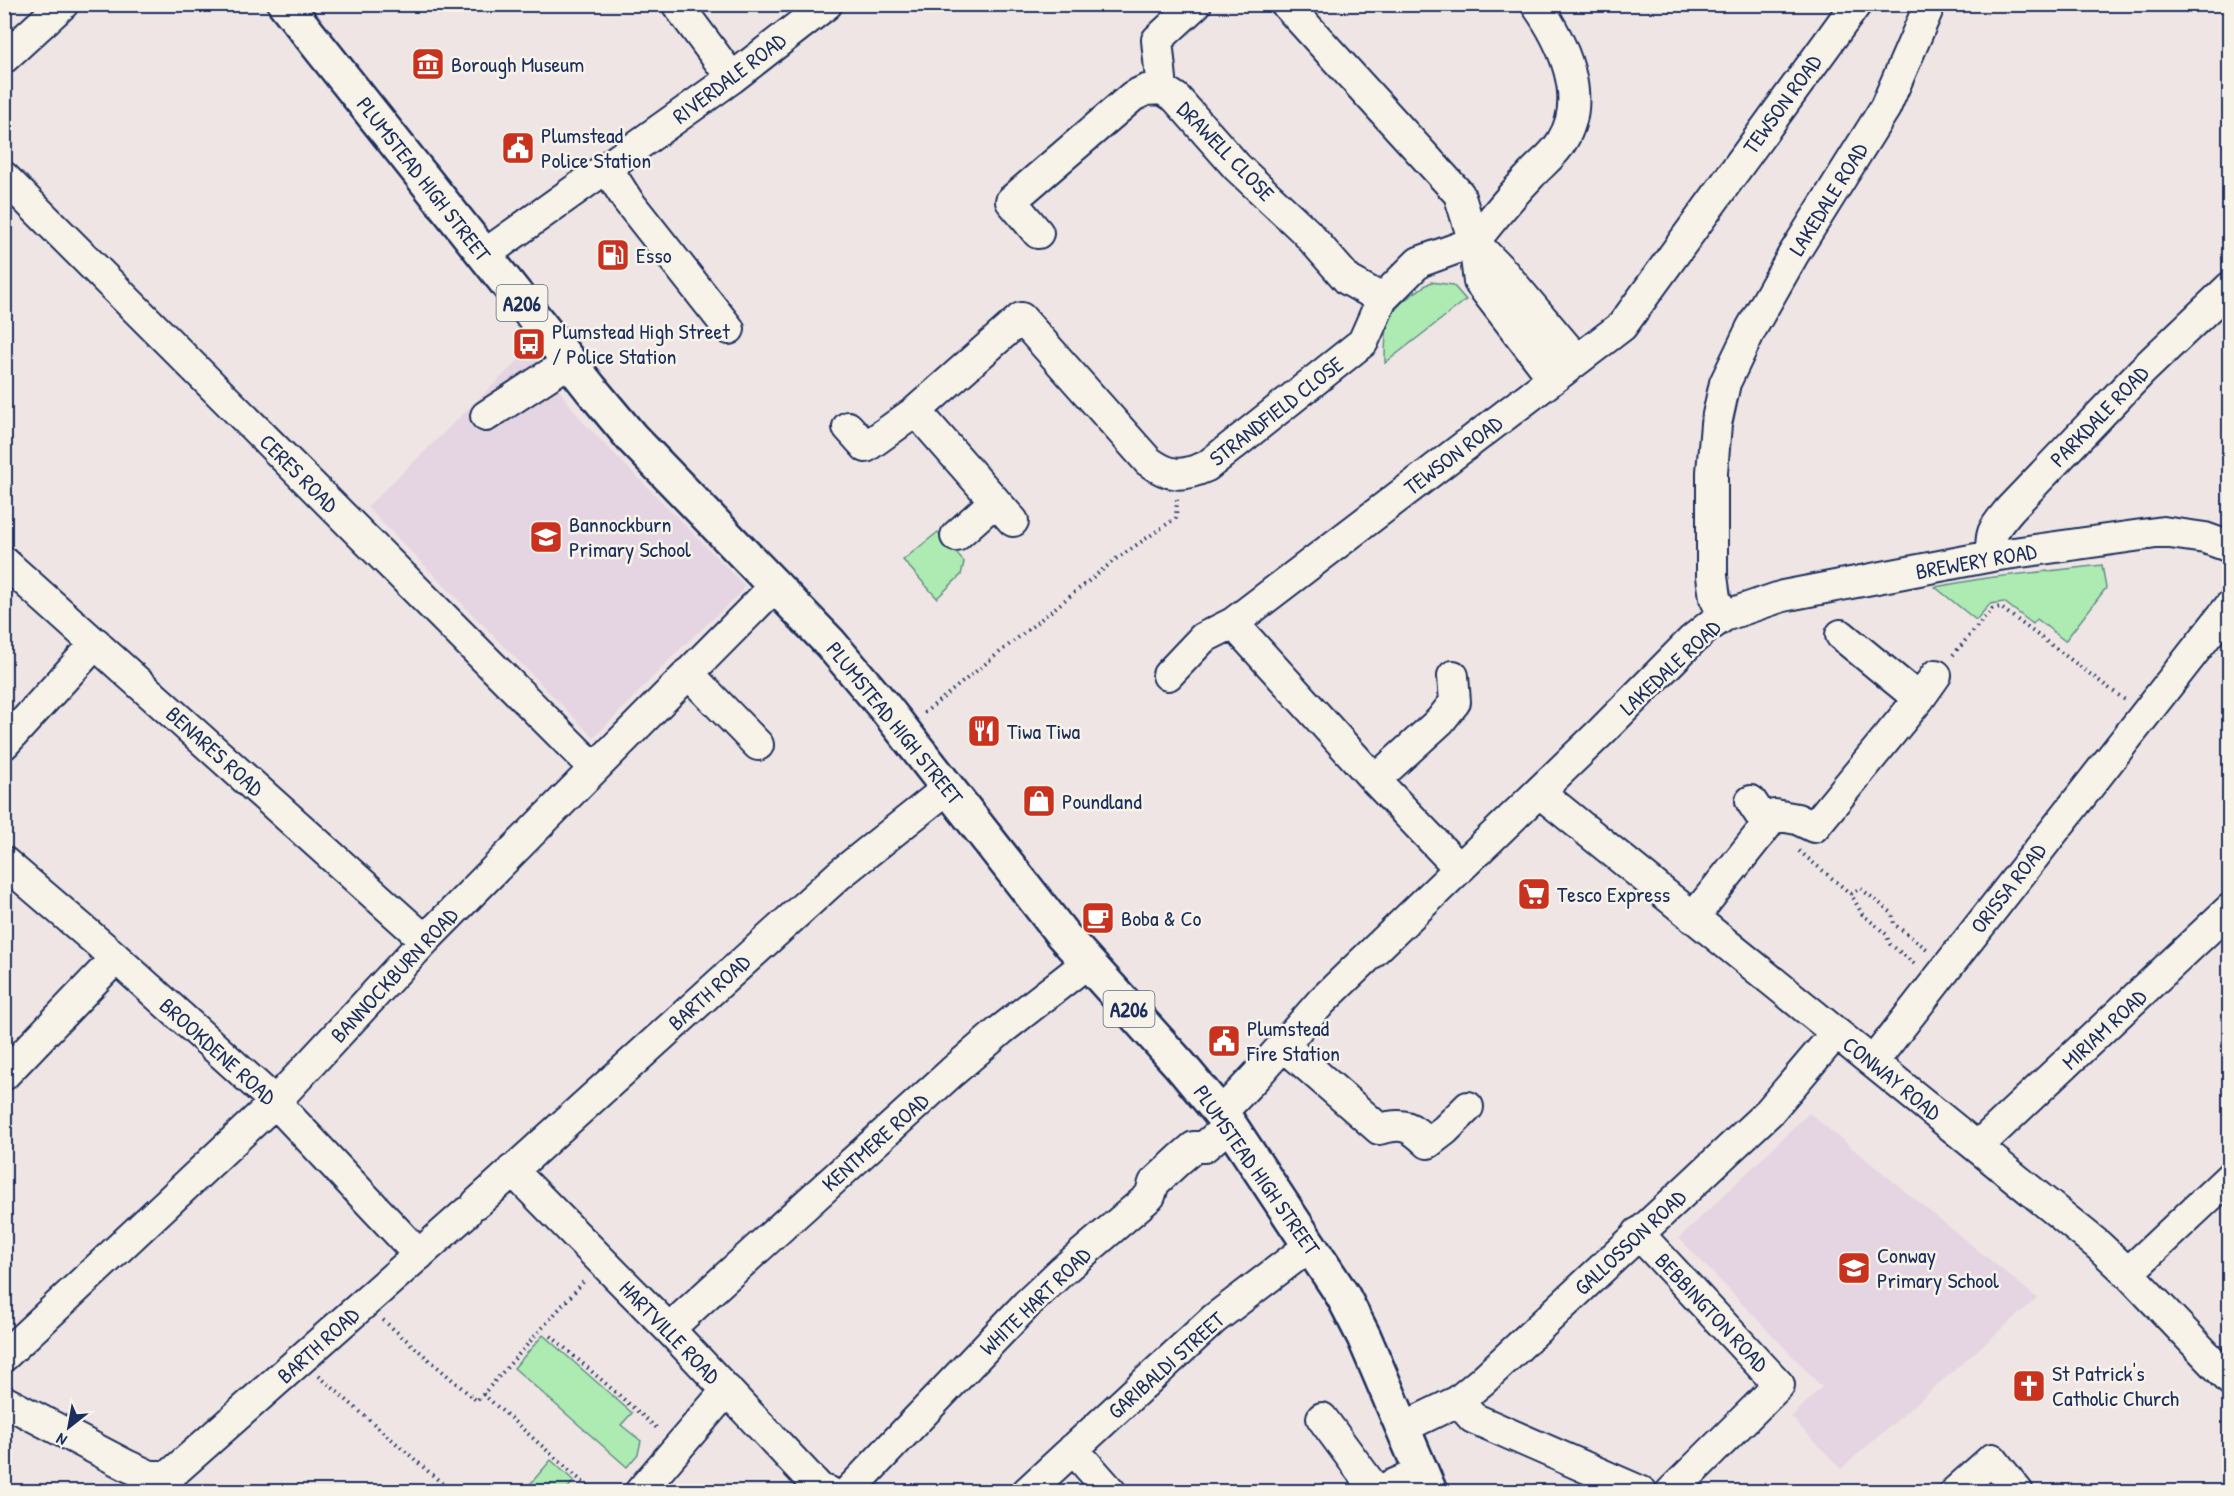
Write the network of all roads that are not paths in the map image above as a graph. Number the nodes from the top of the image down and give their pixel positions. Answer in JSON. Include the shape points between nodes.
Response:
{"nodes":[{"id":1,"x":63,"y":4,"type":"edge"},
{"id":2,"x":677,"y":4,"type":"edge"},
{"id":3,"x":827,"y":4,"type":"edge"},
{"id":4,"x":1196,"y":4,"type":"edge"},
{"id":5,"x":1856,"y":4,"type":"edge"},
{"id":6,"x":1930,"y":4,"type":"edge"},
{"id":7,"x":1287,"y":5,"type":"edge"},
{"id":8,"x":293,"y":7,"type":"edge"},
{"id":9,"x":1548,"y":9,"type":"edge"},
{"id":10,"x":4,"y":58,"type":"edge"},
{"id":11,"x":732,"y":78,"type":"junction"},
{"id":12,"x":1162,"y":89,"type":"junction"},
{"id":13,"x":607,"y":168,"type":"junction"},
{"id":14,"x":4,"y":177,"type":"edge"},
{"id":15,"x":1038,"y":233,"type":"dead end"},
{"id":16,"x":1474,"y":242,"type":"junction"},
{"id":17,"x":484,"y":255,"type":"junction"},
{"id":18,"x":2229,"y":287,"type":"edge"},
{"id":19,"x":1382,"y":298,"type":"junction"},
{"id":20,"x":729,"y":329,"type":"dead end"},
{"id":21,"x":1576,"y":360,"type":"junction"},
{"id":22,"x":568,"y":362,"type":"junction"},
{"id":23,"x":1553,"y":378,"type":"junction"},
{"id":24,"x":916,"y":411,"type":"junction"},
{"id":25,"x":486,"y":416,"type":"dead end"},
{"id":26,"x":848,"y":427,"type":"dead end"},
{"id":27,"x":956,"y":536,"type":"dead end"},
{"id":28,"x":2229,"y":547,"type":"edge"},
{"id":29,"x":1992,"y":556,"type":"junction"},
{"id":30,"x":4,"y":562,"type":"edge"},
{"id":31,"x":776,"y":585,"type":"junction"},
{"id":32,"x":2229,"y":606,"type":"edge"},
{"id":33,"x":1724,"y":616,"type":"junction"},
{"id":34,"x":1233,"y":623,"type":"junction"},
{"id":35,"x":1841,"y":635,"type":"dead end"},
{"id":36,"x":96,"y":643,"type":"junction"},
{"id":37,"x":688,"y":673,"type":"junction"},
{"id":38,"x":1168,"y":675,"type":"dead end"},
{"id":39,"x":1936,"y":675,"type":"road end"},
{"id":40,"x":1453,"y":676,"type":"dead end"},
{"id":41,"x":1919,"y":699,"type":"junction"},
{"id":42,"x":4,"y":744,"type":"edge"},
{"id":43,"x":758,"y":745,"type":"dead end"},
{"id":44,"x":594,"y":768,"type":"junction"},
{"id":45,"x":1375,"y":780,"type":"junction"},
{"id":46,"x":948,"y":788,"type":"junction"},
{"id":47,"x":1539,"y":792,"type":"junction"},
{"id":48,"x":4,"y":862,"type":"edge"},
{"id":49,"x":1460,"y":868,"type":"junction"},
{"id":50,"x":2229,"y":909,"type":"edge"},
{"id":51,"x":1693,"y":918,"type":"junction"},
{"id":52,"x":425,"y":940,"type":"junction"},
{"id":53,"x":116,"y":958,"type":"junction"},
{"id":54,"x":1087,"y":963,"type":"junction"},
{"id":55,"x":1836,"y":1032,"type":"junction"},
{"id":56,"x":1283,"y":1045,"type":"junction"},
{"id":57,"x":1873,"y":1062,"type":"junction"},
{"id":58,"x":4,"y":1075,"type":"edge"},
{"id":59,"x":275,"y":1102,"type":"junction"},
{"id":60,"x":1468,"y":1107,"type":"dead end"},
{"id":61,"x":1225,"y":1119,"type":"junction"},
{"id":62,"x":1977,"y":1147,"type":"junction"},
{"id":63,"x":512,"y":1170,"type":"junction"},
{"id":64,"x":2229,"y":1177,"type":"edge"},
{"id":65,"x":1638,"y":1233,"type":"junction"},
{"id":66,"x":1311,"y":1245,"type":"junction"},
{"id":67,"x":419,"y":1255,"type":"junction"},
{"id":68,"x":2128,"y":1273,"type":"junction"},
{"id":69,"x":669,"y":1329,"type":"junction"},
{"id":70,"x":4,"y":1356,"type":"edge"},
{"id":71,"x":2229,"y":1380,"type":"edge"},
{"id":72,"x":726,"y":1390,"type":"junction"},
{"id":73,"x":4,"y":1401,"type":"edge"},
{"id":74,"x":1458,"y":1401,"type":"junction"},
{"id":75,"x":1322,"y":1418,"type":"dead end"},
{"id":76,"x":1404,"y":1427,"type":"junction"},
{"id":77,"x":1073,"y":1449,"type":"junction"},
{"id":78,"x":1426,"y":1482,"type":"edge"},
{"id":79,"x":176,"y":1484,"type":"edge"},
{"id":80,"x":640,"y":1491,"type":"edge"},
{"id":81,"x":829,"y":1491,"type":"edge"},
{"id":82,"x":848,"y":1491,"type":"edge"},
{"id":83,"x":1027,"y":1491,"type":"edge"},
{"id":84,"x":1111,"y":1491,"type":"edge"},
{"id":85,"x":1376,"y":1491,"type":"edge"},
{"id":86,"x":1642,"y":1491,"type":"edge"},
{"id":87,"x":1671,"y":1491,"type":"edge"},
{"id":88,"x":1956,"y":1491,"type":"edge"},
{"id":89,"x":2018,"y":1491,"type":"edge"}],
"edges":[{"from":1,"to":10,"type":"street"},
{"from":2,"to":11,"type":"street"},
{"from":3,"to":11,"type":"street","name":"RIVERDALE ROAD"},
{"from":4,"to":12,"type":"street","via":[[1157,40]]},
{"from":5,"to":21,"type":"street","name":"TEWSON ROAD","via":[[1622,326]]},
{"from":6,"to":33,"type":"street","name":"LAKEDALE ROAD","via":[[1885,108],[1793,255],[1725,383],[1712,472],[1712,566],[1715,598]]},
{"from":7,"to":16,"type":"street","via":[[1460,194]]},
{"from":8,"to":17,"type":"main road","name":"PLUMSTEAD HIGH STREET","number":"A206"},
{"from":9,"to":16,"type":"street","via":[[1572,80],[1575,102],[1570,124],[1562,142]]},
{"from":11,"to":13,"type":"street","name":"RIVERDALE ROAD"},
{"from":12,"to":15,"type":"street","name":"DRAWELL CLOSE","via":[[1133,96],[1011,201]]},
{"from":12,"to":19,"type":"street","name":"DRAWELL CLOSE","via":[[1176,98],[1237,167],[1306,232],[1348,280]]},
{"from":13,"to":17,"type":"street","name":"RIVERDALE ROAD"},
{"from":13,"to":20,"type":"street","via":[[628,201]]},
{"from":14,"to":44,"type":"street","name":"CERES ROAD"},
{"from":16,"to":19,"type":"street","name":"STRANDFIELD CLOSE","via":[[1419,262]]},
{"from":16,"to":21,"type":"street"},
{"from":16,"to":23,"type":"street","via":[[1479,282]]},
{"from":17,"to":22,"type":"main road","name":"PLUMSTEAD HIGH STREET","number":"A206"},
{"from":18,"to":29,"type":"street","name":"PARKDALE ROAD","via":[[2010,509],[1993,530]]},
{"from":19,"to":24,"type":"street","name":"STRANDFIELD CLOSE","via":[[1364,342],[1207,466],[1194,472],[1162,471],[1148,460],[1021,318]]},
{"from":21,"to":23,"type":"street","name":"TEWSON ROAD"},
{"from":22,"to":25,"type":"street"},
{"from":22,"to":31,"type":"main road","name":"PLUMSTEAD HIGH STREET","number":"A206","via":[[632,438]]},
{"from":23,"to":34,"type":"street","name":"TEWSON ROAD"},
{"from":24,"to":26,"type":"street","name":"STRANDFIELD CLOSE","via":[[866,447]]},
{"from":24,"to":27,"type":"street","via":[[1004,511]]},
{"from":28,"to":29,"type":"street","name":"BREWERY ROAD","via":[[2205,538],[2163,532]]},
{"from":29,"to":33,"type":"street","name":"BREWERY ROAD","via":[[1783,596]]},
{"from":30,"to":36,"type":"street","name":"BENARES ROAD"},
{"from":31,"to":37,"type":"street","name":"BANNOCKBURN ROAD"},
{"from":31,"to":46,"type":"main road","name":"PLUMSTEAD HIGH STREET","number":"A206","via":[[830,643]]},
{"from":32,"to":57,"type":"street","name":"ORISSA ROAD"},
{"from":33,"to":47,"type":"street","name":"LAKEDALE ROAD","via":[[1692,640]]},
{"from":34,"to":38,"type":"street","via":[[1203,638]]},
{"from":34,"to":45,"type":"street"},
{"from":35,"to":41,"type":"street"},
{"from":36,"to":42,"type":"street"},
{"from":36,"to":52,"type":"street","name":"BENARES ROAD"},
{"from":37,"to":43,"type":"street"},
{"from":37,"to":44,"type":"street","name":"BANNOCKBURN ROAD"},
{"from":39,"to":41,"type":"street"},
{"from":40,"to":45,"type":"street","via":[[1455,702],[1440,721]]},
{"from":41,"to":51,"type":"street","via":[[1814,827],[1797,819],[1759,813]]},
{"from":44,"to":52,"type":"street","name":"BANNOCKBURN ROAD"},
{"from":45,"to":49,"type":"street"},
{"from":46,"to":54,"type":"main road","name":"PLUMSTEAD HIGH STREET","number":"A206"},
{"from":46,"to":63,"type":"street","name":"BARTH ROAD","via":[[839,875]]},
{"from":47,"to":49,"type":"street","name":"LAKEDALE ROAD"},
{"from":47,"to":51,"type":"street","name":"CONWAY ROAD"},
{"from":48,"to":53,"type":"street","name":"BROOKDENE ROAD"},
{"from":49,"to":56,"type":"street","name":"LAKEDALE ROAD","via":[[1322,1001]]},
{"from":50,"to":62,"type":"street","name":"MIRIAM ROAD"},
{"from":51,"to":55,"type":"street","name":"CONWAY ROAD"},
{"from":52,"to":59,"type":"street","name":"BANNOCKBURN ROAD"},
{"from":53,"to":58,"type":"street"},
{"from":53,"to":59,"type":"street","name":"BROOKDENE ROAD"},
{"from":54,"to":61,"type":"main road","name":"PLUMSTEAD HIGH STREET","number":"A206"},
{"from":54,"to":69,"type":"street","name":"KENTMERE ROAD","via":[[952,1072]]},
{"from":55,"to":57,"type":"street","name":"CONWAY ROAD"},
{"from":55,"to":65,"type":"street","name":"GALLOSSON ROAD","via":[[1769,1112]]},
{"from":56,"to":60,"type":"street","via":[[1379,1129],[1396,1124],[1411,1128],[1428,1143]]},
{"from":56,"to":61,"type":"street","name":"LAKEDALE ROAD"},
{"from":57,"to":62,"type":"street","name":"CONWAY ROAD"},
{"from":59,"to":67,"type":"street","name":"BROOKDENE ROAD"},
{"from":59,"to":70,"type":"street","name":"BANNOCKBURN ROAD"},
{"from":61,"to":66,"type":"main road","name":"PLUMSTEAD HIGH STREET","number":"A206"},
{"from":61,"to":82,"type":"street","name":"WHITE HART ROAD","via":[[1204,1147],[1194,1147],[1180,1159],[1154,1183],[1150,1196],[1027,1304]]},
{"from":62,"to":68,"type":"street","name":"CONWAY ROAD"},
{"from":63,"to":67,"type":"street","name":"BARTH ROAD"},
{"from":63,"to":69,"type":"street","name":"HARTVILLE ROAD"},
{"from":64,"to":68,"type":"street"},
{"from":65,"to":74,"type":"street","name":"GALLOSSON ROAD"},
{"from":65,"to":87,"type":"street","name":"BEBBINGTON ROAD","via":[[1779,1385]]},
{"from":66,"to":76,"type":"main road","name":"PLUMSTEAD HIGH STREET","number":"A206","via":[[1343,1296]]},
{"from":66,"to":77,"type":"street","name":"GARIBALDI STREET","via":[[1214,1319]]},
{"from":67,"to":79,"type":"street","name":"BARTH ROAD","via":[[300,1360]]},
{"from":68,"to":71,"type":"street","name":"CONWAY ROAD"},
{"from":69,"to":72,"type":"street","name":"HARTVILLE ROAD"},
{"from":72,"to":80,"type":"street"},
{"from":72,"to":81,"type":"street","name":"HARTVILLE ROAD","via":[[820,1489]]},
{"from":73,"to":79,"type":"street","via":[[128,1466]]},
{"from":74,"to":76,"type":"street","name":"GALLOSSON ROAD"},
{"from":74,"to":86,"type":"street","via":[[1473,1418]]},
{"from":75,"to":85,"type":"street"},
{"from":76,"to":78,"type":"main road","name":"PLUMSTEAD HIGH STREET","number":"A206"},
{"from":77,"to":83,"type":"street","name":"GARIBALDI STREET"},
{"from":77,"to":84,"type":"street"},
{"from":78,"to":85,"type":"street"},
{"from":88,"to":89,"type":"street","via":[[1992,1459]]}]}
